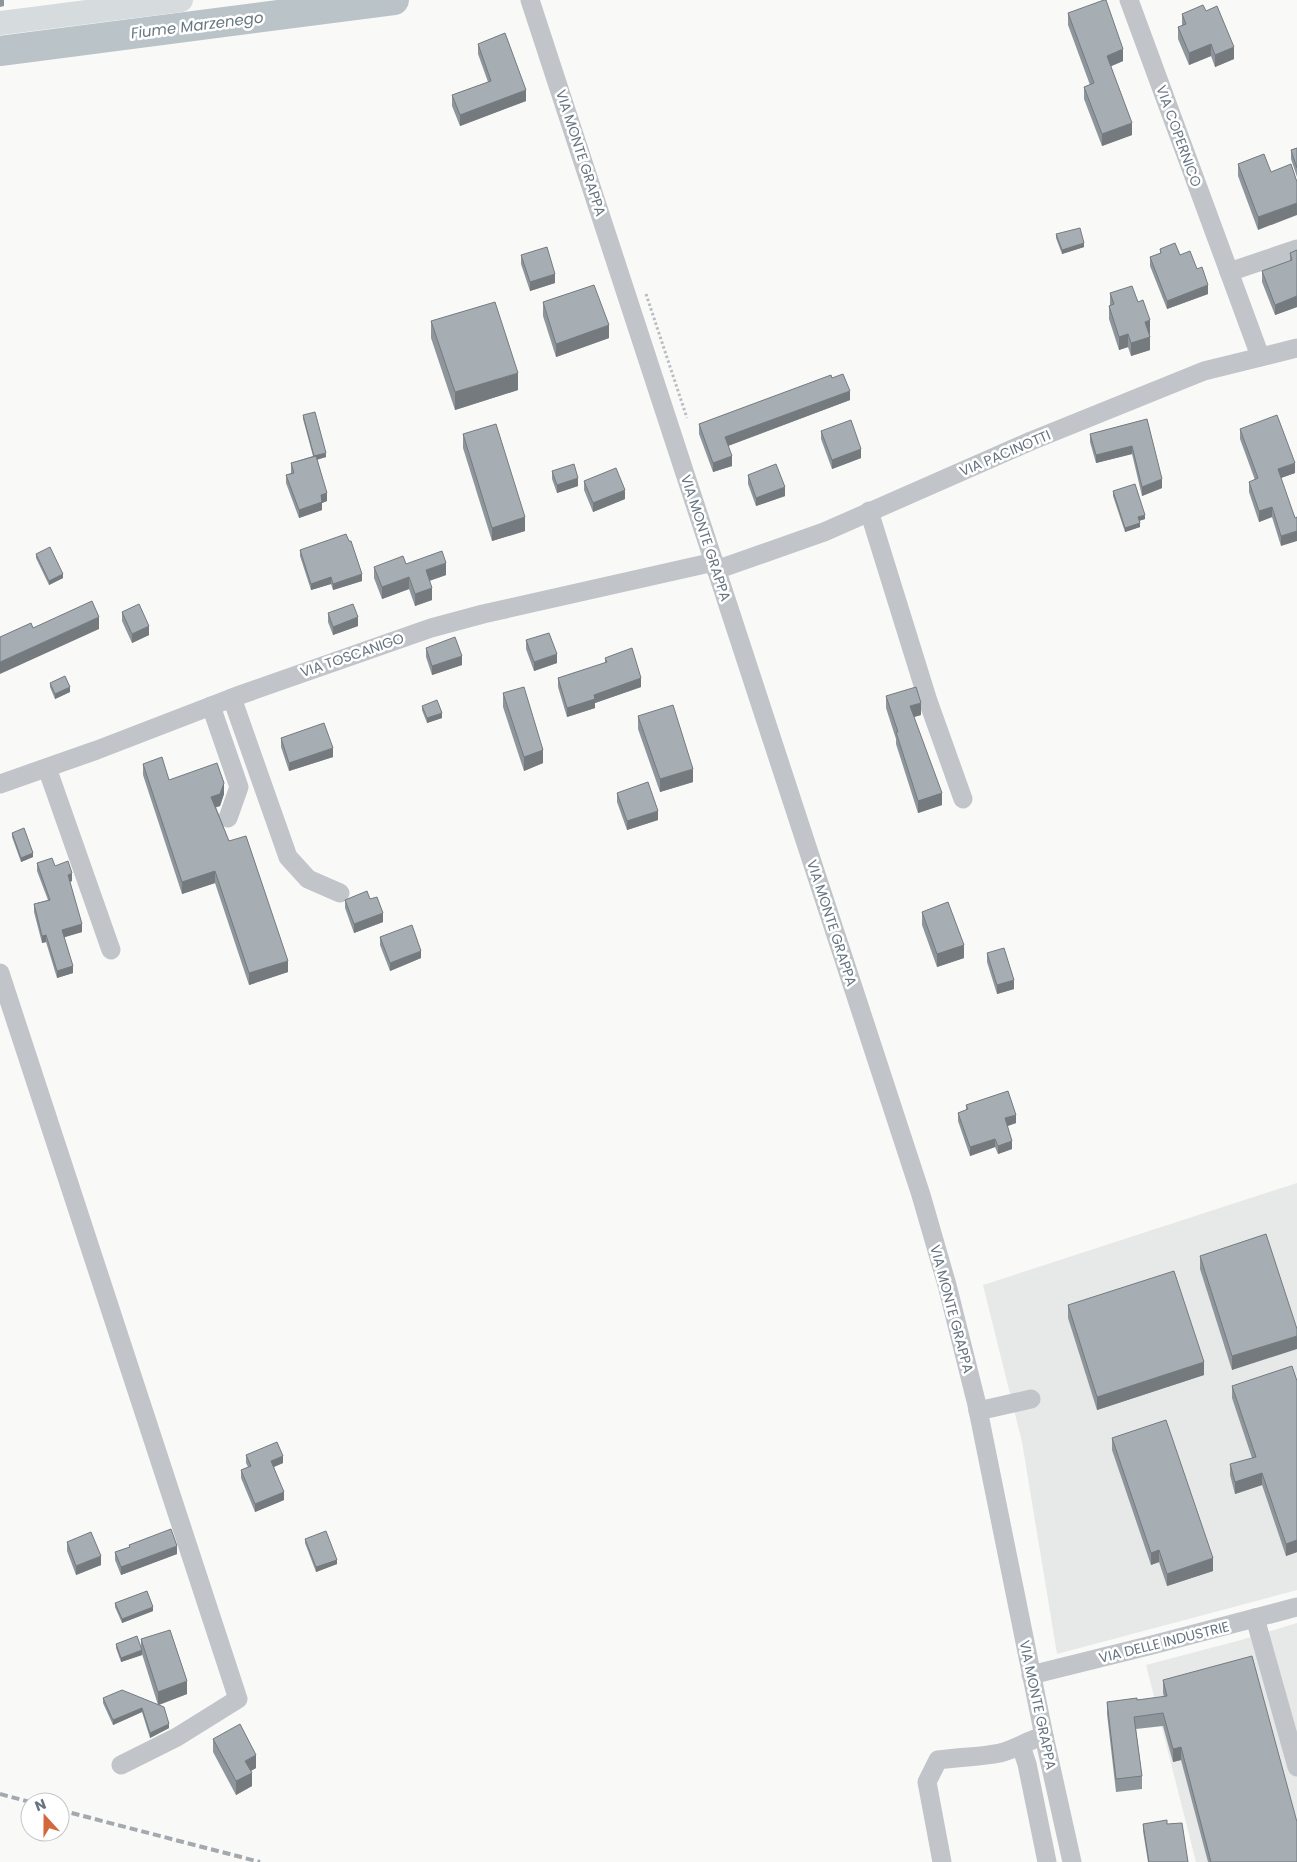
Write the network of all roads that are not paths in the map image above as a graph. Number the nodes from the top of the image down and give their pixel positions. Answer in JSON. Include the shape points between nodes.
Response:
{"nodes":[{"id":1,"x":181,"y":0,"type":"edge"},
{"id":2,"x":1129,"y":0,"type":"edge"},
{"id":3,"x":532,"y":5,"type":"edge"},
{"id":4,"x":0,"y":23,"type":"edge"},
{"id":5,"x":1297,"y":249,"type":"edge"},
{"id":6,"x":1229,"y":272,"type":"junction"},
{"id":7,"x":1297,"y":348,"type":"edge"},
{"id":8,"x":1260,"y":356,"type":"junction"},
{"id":9,"x":869,"y":511,"type":"junction"},
{"id":10,"x":715,"y":566,"type":"junction"},
{"id":11,"x":232,"y":698,"type":"junction"},
{"id":12,"x":211,"y":706,"type":"junction"},
{"id":13,"x":47,"y":768,"type":"junction"},
{"id":14,"x":0,"y":784,"type":"edge"},
{"id":15,"x":963,"y":799,"type":"dead end"},
{"id":16,"x":228,"y":818,"type":"dead end"},
{"id":17,"x":340,"y":893,"type":"dead end"},
{"id":18,"x":111,"y":950,"type":"dead end"},
{"id":19,"x":0,"y":973,"type":"edge"},
{"id":20,"x":1031,"y":1399,"type":"dead end"},
{"id":21,"x":978,"y":1411,"type":"junction"},
{"id":22,"x":1297,"y":1607,"type":"edge"},
{"id":23,"x":1255,"y":1618,"type":"junction"},
{"id":24,"x":1031,"y":1675,"type":"junction"},
{"id":25,"x":1044,"y":1736,"type":"junction"},
{"id":26,"x":1021,"y":1746,"type":"junction"},
{"id":27,"x":121,"y":1765,"type":"dead end"},
{"id":28,"x":1297,"y":1768,"type":"edge"},
{"id":29,"x":942,"y":1862,"type":"edge"},
{"id":30,"x":1047,"y":1862,"type":"edge"},
{"id":31,"x":1072,"y":1862,"type":"edge"}],
"edges":[{"from":1,"to":4,"type":"main road"},
{"from":2,"to":6,"type":"street","name":"VIA COPERNICO"},
{"from":3,"to":10,"type":"street","name":"VIA MONTE GRAPPA"},
{"from":5,"to":6,"type":"street"},
{"from":6,"to":8,"type":"street","name":"VIA COPERNICO"},
{"from":7,"to":8,"type":"street","name":"VIA PACINOTTI"},
{"from":8,"to":9,"type":"street","name":"VIA PACINOTTI","via":[[1204,370]]},
{"from":9,"to":10,"type":"street","name":"VIA PACINOTTI","via":[[824,532]]},
{"from":9,"to":15,"type":"street","via":[[928,701]]},
{"from":10,"to":11,"type":"street","name":"VIA TOSCANIGO","via":[[439,626]]},
{"from":10,"to":21,"type":"street","name":"VIA MONTE GRAPPA","via":[[921,1195]]},
{"from":11,"to":12,"type":"street","name":"VIA TOSCANIGO"},
{"from":11,"to":17,"type":"street","via":[[288,857],[308,879]]},
{"from":12,"to":13,"type":"street","name":"VIA TOSCANIGO"},
{"from":12,"to":16,"type":"street","via":[[239,786]]},
{"from":13,"to":14,"type":"street","name":"VIA TOSCANIGO"},
{"from":13,"to":18,"type":"street"},
{"from":19,"to":27,"type":"street","via":[[238,1699],[177,1737]]},
{"from":20,"to":21,"type":"street"},
{"from":21,"to":24,"type":"street","name":"VIA MONTE GRAPPA"},
{"from":22,"to":23,"type":"street","name":"VIA DELLE INDUSTRIE"},
{"from":23,"to":24,"type":"street","name":"VIA DELLE INDUSTRIE"},
{"from":23,"to":28,"type":"street"},
{"from":24,"to":25,"type":"street","name":"VIA MONTE GRAPPA"},
{"from":25,"to":26,"type":"street"},
{"from":25,"to":31,"type":"street","name":"VIA MONTE GRAPPA"},
{"from":26,"to":29,"type":"street","via":[[1000,1753],[938,1760],[927,1782]]},
{"from":26,"to":30,"type":"street"}]}
